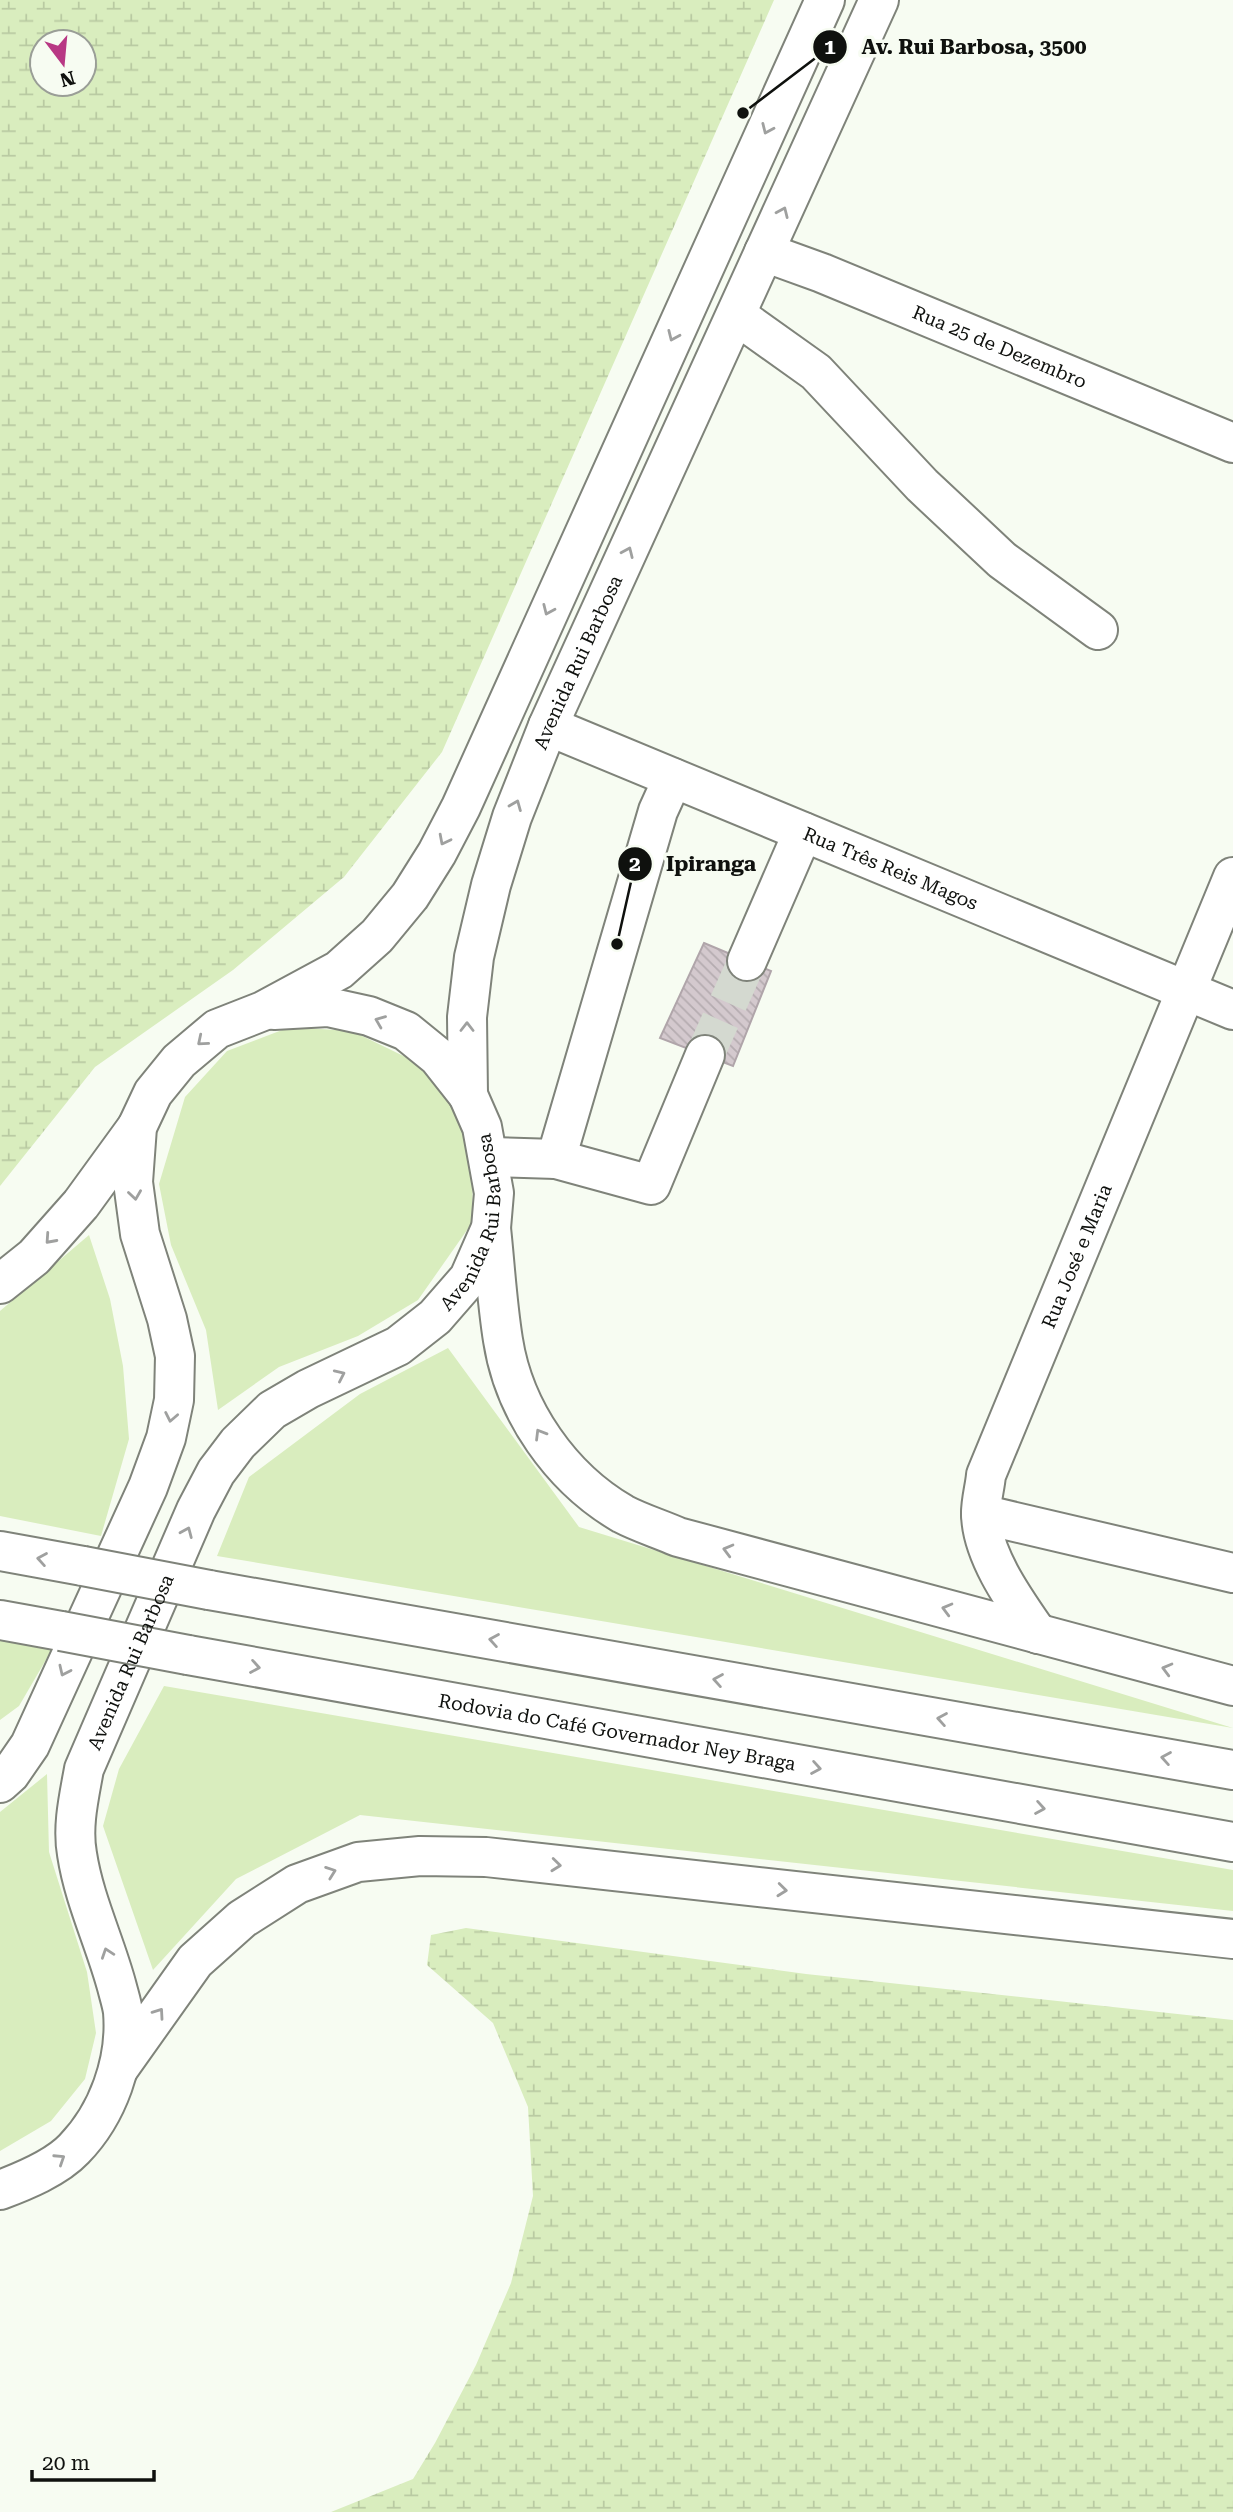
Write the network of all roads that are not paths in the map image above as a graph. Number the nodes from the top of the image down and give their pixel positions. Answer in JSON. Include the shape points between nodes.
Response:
{"nodes":[{"id":1,"x":825,"y":0,"type":"edge"},
{"id":2,"x":879,"y":0,"type":"edge"},
{"id":3,"x":764,"y":252,"type":"junction"},
{"id":4,"x":736,"y":315,"type":"junction"},
{"id":5,"x":1233,"y":443,"type":"edge"},
{"id":6,"x":1098,"y":630,"type":"dead end"},
{"id":7,"x":548,"y":726,"type":"junction"},
{"id":8,"x":673,"y":778,"type":"junction"},
{"id":9,"x":803,"y":832,"type":"junction"},
{"id":10,"x":1233,"y":877,"type":"edge"},
{"id":11,"x":747,"y":961,"type":"tunnel mouth"},
{"id":12,"x":1186,"y":991,"type":"junction"},
{"id":13,"x":1233,"y":1010,"type":"edge"},
{"id":14,"x":263,"y":1011,"type":"junction"},
{"id":15,"x":705,"y":1055,"type":"tunnel mouth"},
{"id":16,"x":468,"y":1095,"type":"junction"},
{"id":17,"x":137,"y":1127,"type":"junction"},
{"id":18,"x":489,"y":1157,"type":"junction"},
{"id":19,"x":556,"y":1159,"type":"junction"},
{"id":20,"x":491,"y":1228,"type":"junction"},
{"id":21,"x":0,"y":1284,"type":"edge"},
{"id":22,"x":981,"y":1514,"type":"junction"},
{"id":23,"x":0,"y":1551,"type":"edge"},
{"id":24,"x":1233,"y":1573,"type":"edge"},
{"id":25,"x":0,"y":1620,"type":"edge"},
{"id":26,"x":1038,"y":1634,"type":"junction"},
{"id":27,"x":1233,"y":1686,"type":"edge"},
{"id":28,"x":1233,"y":1770,"type":"edge"},
{"id":29,"x":0,"y":1783,"type":"edge"},
{"id":30,"x":1233,"y":1842,"type":"edge"},
{"id":31,"x":1233,"y":1939,"type":"edge"},
{"id":32,"x":119,"y":2068,"type":"junction"},
{"id":33,"x":0,"y":2190,"type":"edge"}],
"edges":[{"from":1,"to":14,"type":"main road","one_way":true,"via":[[438,853],[377,936],[339,970]]},
{"from":3,"to":2,"type":"main road","name":"Avenida Rui Barbosa","one_way":true},
{"from":3,"to":4,"type":"main road","name":"Avenida Rui Barbosa"},
{"from":3,"to":5,"type":"main road","name":"Rua 25 de Dezembro"},
{"from":4,"to":6,"type":"main road","via":[[816,372],[922,485],[1002,559]]},
{"from":7,"to":4,"type":"main road","name":"Avenida Rui Barbosa","one_way":true},
{"from":7,"to":8,"type":"main road","name":"Rua Três Reis Magos"},
{"from":16,"to":7,"type":"main road","name":"Avenida Rui Barbosa","one_way":true,"via":[[467,1017],[474,957],[512,817]]},
{"from":8,"to":9,"type":"main road","name":"Rua Três Reis Magos"},
{"from":8,"to":19,"type":"main road","via":[[658,811]]},
{"from":9,"to":11,"type":"main road"},
{"from":9,"to":12,"type":"main road","name":"Rua Três Reis Magos"},
{"from":10,"to":12,"type":"main road","name":"Rua José e Maria"},
{"from":12,"to":13,"type":"main road","name":"Rua Três Reis Magos"},
{"from":12,"to":22,"type":"main road","name":"Rua José e Maria","via":[[986,1475]]},
{"from":16,"to":14,"type":"main road","one_way":true,"via":[[438,1057],[406,1031],[328,1007]]},
{"from":14,"to":17,"type":"main road","one_way":true,"via":[[216,1029],[179,1060],[153,1093]]},
{"from":15,"to":19,"type":"main road","via":[[651,1185]]},
{"from":16,"to":18,"type":"main road","name":"Avenida Rui Barbosa"},
{"from":17,"to":21,"type":"main road","one_way":true,"via":[[81,1205],[34,1257]]},
{"from":17,"to":29,"type":"main road","one_way":true,"via":[[133,1182],[140,1234],[175,1356],[174,1400],[148,1487],[30,1745]]},
{"from":18,"to":19,"type":"main road"},
{"from":18,"to":20,"type":"main road","name":"Avenida Rui Barbosa","via":[[494,1193]]},
{"from":26,"to":20,"type":"main road","one_way":true,"via":[[678,1536],[624,1514],[584,1486],[549,1448],[520,1401],[503,1342]]},
{"from":32,"to":20,"type":"main road","name":"Avenida Rui Barbosa","one_way":true,"via":[[123,2012],[76,1852],[76,1810],[84,1769],[196,1510],[238,1443],[272,1410],[398,1346],[435,1317],[469,1278]]},
{"from":22,"to":24,"type":"main road"},
{"from":22,"to":26,"type":"main road","name":"Rua José e Maria","via":[[990,1554]]},
{"from":28,"to":23,"type":"main road","one_way":true,"bridge":true},
{"from":25,"to":30,"type":"main road","name":"Rodovia do Café Governador Ney Braga","one_way":true,"bridge":true},
{"from":27,"to":26,"type":"main road","one_way":true},
{"from":32,"to":31,"type":"main road","one_way":true,"via":[[195,1961],[242,1919],[297,1884],[358,1862],[420,1856],[486,1857]]},
{"from":33,"to":32,"type":"main road","name":"Avenida Rui Barbosa","one_way":true,"via":[[32,2178],[74,2150],[105,2108]]}]}
